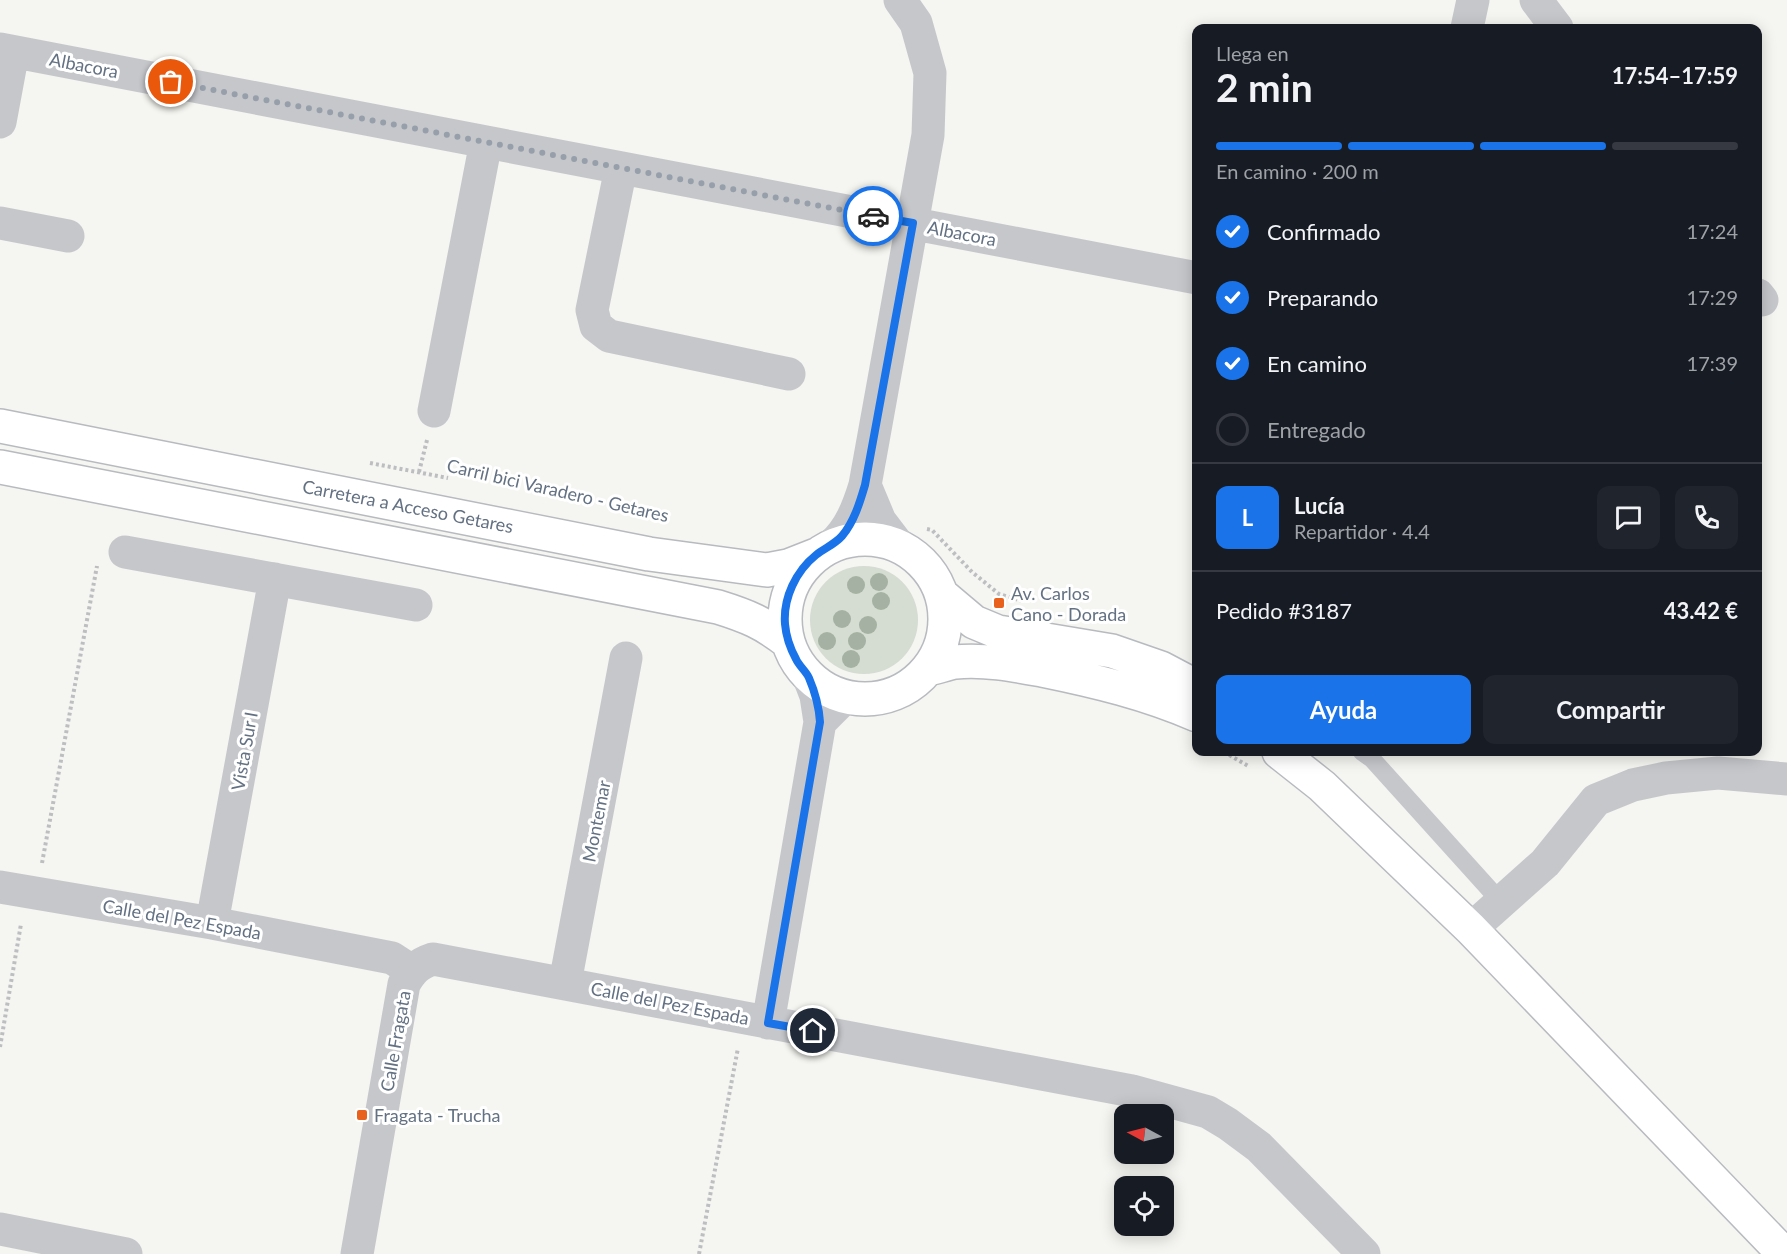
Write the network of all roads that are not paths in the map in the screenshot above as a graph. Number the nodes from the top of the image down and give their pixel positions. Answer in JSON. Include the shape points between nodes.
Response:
{"nodes":[{"id":1,"x":900,"y":0,"type":"edge"},
{"id":2,"x":1473,"y":0,"type":"edge"},
{"id":3,"x":1536,"y":0,"type":"edge"},
{"id":4,"x":1468,"y":24,"type":"edge"},
{"id":5,"x":1554,"y":24,"type":"edge"},
{"id":6,"x":7,"y":50,"type":"edge"},
{"id":7,"x":0,"y":122,"type":"edge"},
{"id":8,"x":486,"y":142,"type":"junction"},
{"id":9,"x":621,"y":168,"type":"junction"},
{"id":10,"x":0,"y":223,"type":"edge"},
{"id":11,"x":913,"y":223,"type":"junction"},
{"id":12,"x":68,"y":236,"type":"dead end"},
{"id":13,"x":1192,"y":277,"type":"edge"},
{"id":14,"x":789,"y":374,"type":"dead end"},
{"id":15,"x":434,"y":411,"type":"dead end"},
{"id":16,"x":0,"y":426,"type":"edge"},
{"id":17,"x":0,"y":466,"type":"edge"},
{"id":18,"x":865,"y":485,"type":"junction"},
{"id":19,"x":890,"y":534,"type":"junction"},
{"id":20,"x":824,"y":550,"type":"junction"},
{"id":21,"x":112,"y":556,"type":"road end"},
{"id":22,"x":275,"y":579,"type":"junction"},
{"id":23,"x":942,"y":595,"type":"junction"},
{"id":24,"x":416,"y":605,"type":"dead end"},
{"id":25,"x":788,"y":642,"type":"junction"},
{"id":26,"x":626,"y":658,"type":"dead end"},
{"id":27,"x":928,"y":669,"type":"junction"},
{"id":28,"x":808,"y":675,"type":"junction"},
{"id":29,"x":1192,"y":684,"type":"edge"},
{"id":30,"x":851,"y":698,"type":"junction"},
{"id":31,"x":1192,"y":713,"type":"edge"},
{"id":32,"x":820,"y":722,"type":"junction"},
{"id":33,"x":1284,"y":756,"type":"edge"},
{"id":34,"x":1366,"y":756,"type":"edge"},
{"id":35,"x":1787,"y":779,"type":"edge"},
{"id":36,"x":21,"y":890,"type":"edge"},
{"id":37,"x":1501,"y":902,"type":"junction"},
{"id":38,"x":212,"y":923,"type":"junction"},
{"id":39,"x":1471,"y":929,"type":"junction"},
{"id":40,"x":412,"y":971,"type":"junction"},
{"id":41,"x":565,"y":983,"type":"junction"},
{"id":42,"x":756,"y":1020,"type":"junction"},
{"id":43,"x":0,"y":1229,"type":"edge"},
{"id":44,"x":126,"y":1254,"type":"edge"},
{"id":45,"x":357,"y":1254,"type":"edge"},
{"id":46,"x":1364,"y":1254,"type":"edge"},
{"id":47,"x":1784,"y":1254,"type":"edge"}],
"edges":[{"from":1,"to":11,"type":"street","via":[[916,23],[930,73],[928,135]]},
{"from":2,"to":4,"type":"street"},
{"from":3,"to":5,"type":"street"},
{"from":6,"to":7,"type":"street"},
{"from":6,"to":8,"type":"street","name":"Albacora"},
{"from":8,"to":9,"type":"street","name":"Albacora"},
{"from":8,"to":15,"type":"street"},
{"from":9,"to":11,"type":"street","name":"Albacora"},
{"from":9,"to":14,"type":"street","via":[[592,310],[596,326],[609,336]]},
{"from":10,"to":12,"type":"street"},
{"from":11,"to":13,"type":"street","name":"Albacora"},
{"from":11,"to":18,"type":"street"},
{"from":16,"to":20,"type":"street","name":"Carretera a Acceso Getares","via":[[649,554],[767,570],[788,566]]},
{"from":17,"to":25,"type":"street","via":[[718,607],[748,616]]},
{"from":18,"to":19,"type":"street"},
{"from":18,"to":20,"type":"street","via":[[843,535]]},
{"from":19,"to":20,"type":"street","via":[[889,541],[851,539]]},
{"from":19,"to":23,"type":"street","via":[[922,561]]},
{"from":20,"to":25,"type":"street","via":[[802,569],[789,595],[785,623]]},
{"from":21,"to":22,"type":"street"},
{"from":22,"to":24,"type":"street"},
{"from":22,"to":38,"type":"street","name":"Vista Sur I"},
{"from":23,"to":27,"type":"street","via":[[944,633]]},
{"from":23,"to":29,"type":"street","via":[[974,622],[998,632],[1112,651],[1161,668]]},
{"from":25,"to":28,"type":"street"},
{"from":26,"to":41,"type":"street","name":"Montemar"},
{"from":27,"to":30,"type":"street","via":[[898,693]]},
{"from":27,"to":31,"type":"street","via":[[955,662],[1023,666],[1104,682]]},
{"from":28,"to":30,"type":"street","via":[[830,692]]},
{"from":28,"to":32,"type":"street"},
{"from":30,"to":32,"type":"street","via":[[842,700]]},
{"from":32,"to":42,"type":"street"},
{"from":33,"to":39,"type":"street","via":[[1322,786]]},
{"from":34,"to":37,"type":"lane"},
{"from":35,"to":37,"type":"street","via":[[1718,772],[1633,785],[1596,800],[1545,863]]},
{"from":36,"to":38,"type":"street","name":"Calle del Pez Espada"},
{"from":37,"to":39,"type":"street"},
{"from":38,"to":40,"type":"street","name":"Calle del Pez Espada","via":[[393,958]]},
{"from":39,"to":47,"type":"street"},
{"from":40,"to":41,"type":"street","name":"Calle del Pez Espada","via":[[433,959]]},
{"from":40,"to":45,"type":"street","name":"Calle Fragata","via":[[404,984]]},
{"from":41,"to":42,"type":"street","name":"Calle del Pez Espada"},
{"from":42,"to":46,"type":"street","name":"Calle del Pez Espada","via":[[1132,1091],[1208,1112],[1259,1147]]},
{"from":43,"to":44,"type":"street"}]}
